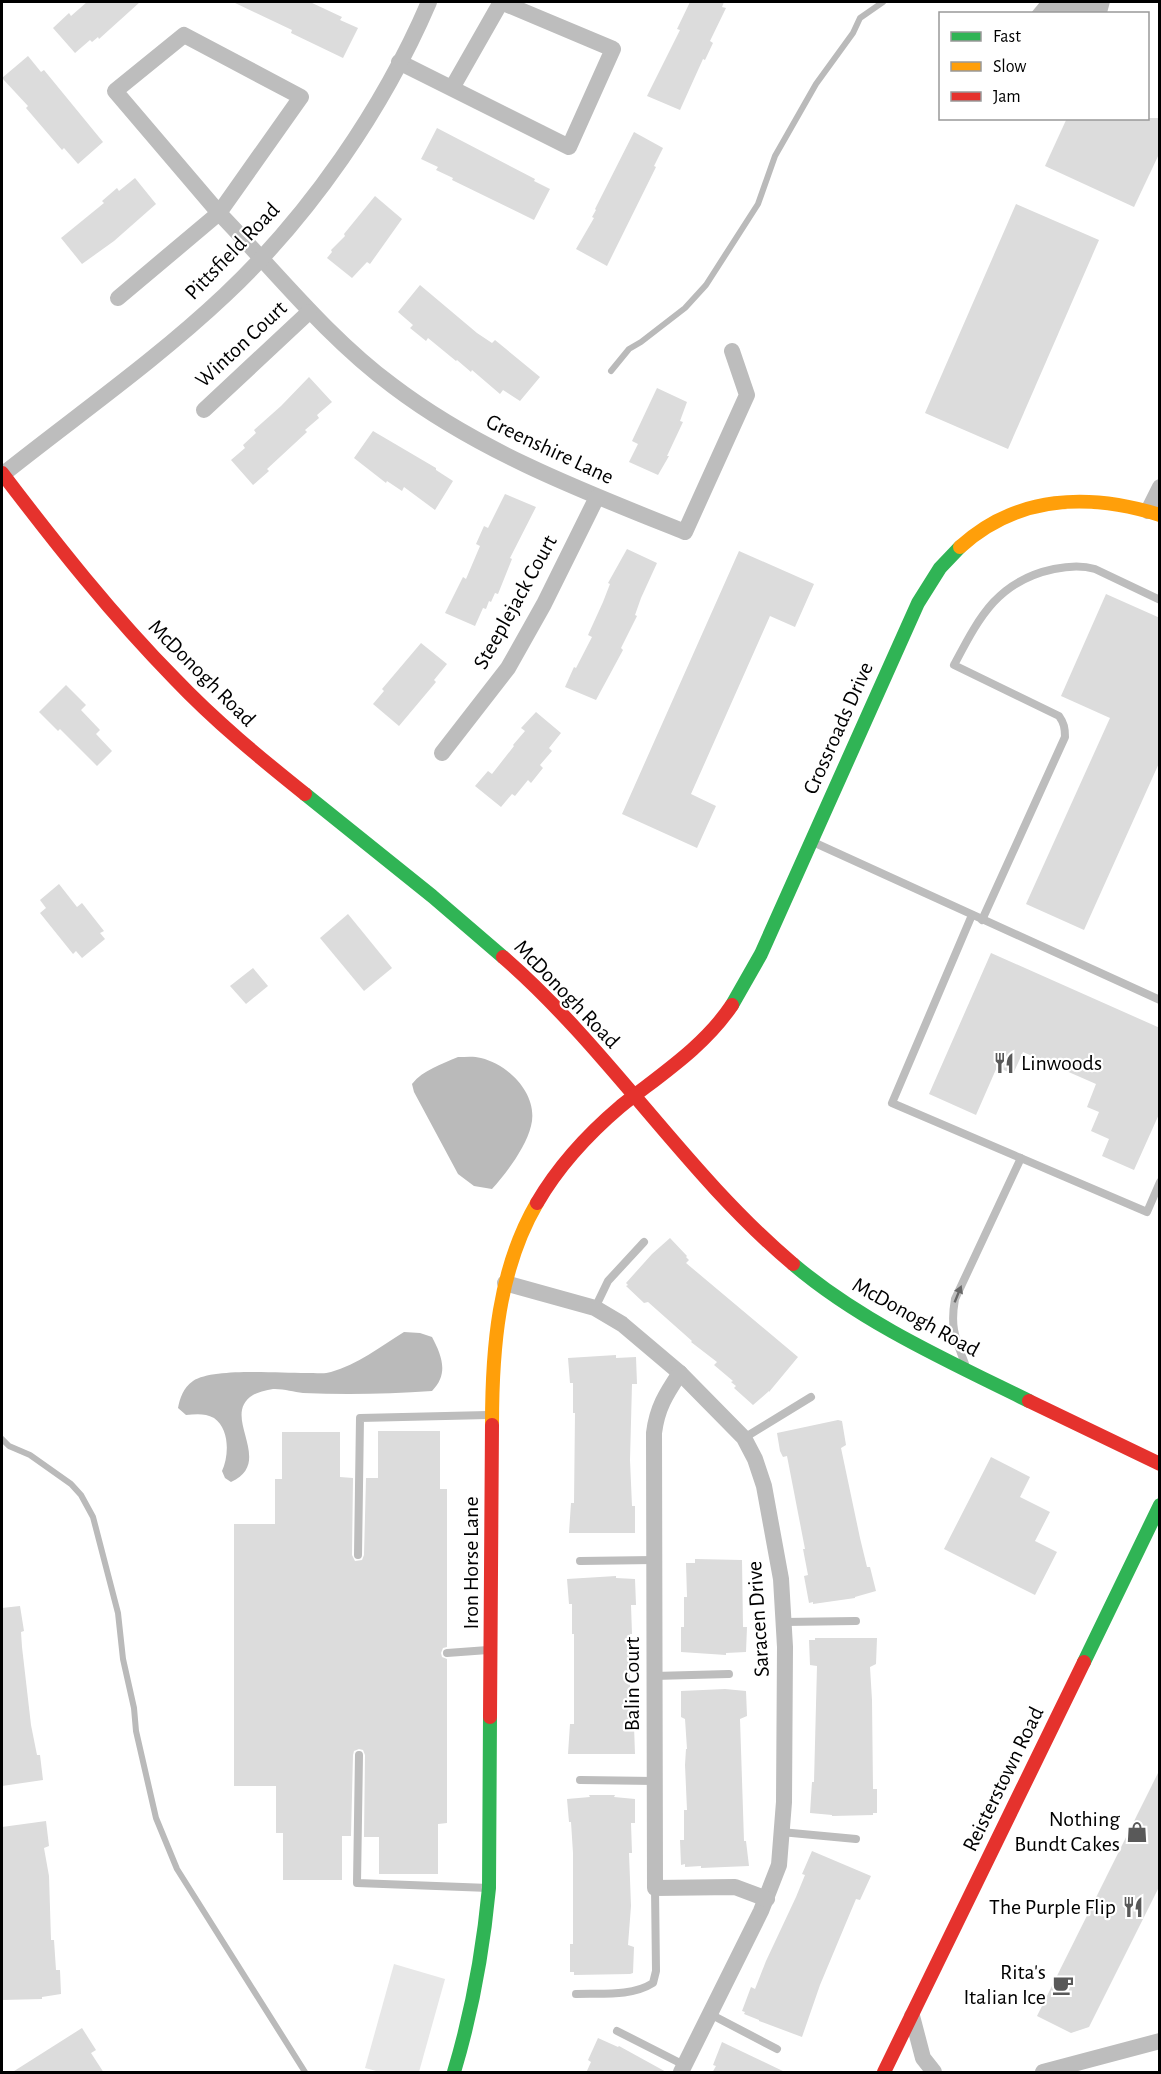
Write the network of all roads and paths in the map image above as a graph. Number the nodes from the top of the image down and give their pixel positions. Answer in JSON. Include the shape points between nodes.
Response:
{"nodes":[{"id":1,"x":429,"y":2,"type":"edge"},
{"id":2,"x":399,"y":62,"type":"junction"},
{"id":3,"x":452,"y":88,"type":"junction"},
{"id":4,"x":219,"y":213,"type":"junction"},
{"id":5,"x":262,"y":257,"type":"junction"},
{"id":6,"x":118,"y":298,"type":"dead end"},
{"id":7,"x":309,"y":312,"type":"junction"},
{"id":8,"x":732,"y":351,"type":"dead end"},
{"id":9,"x":204,"y":410,"type":"dead end"},
{"id":10,"x":2,"y":474,"type":"edge"},
{"id":11,"x":1160,"y":487,"type":"edge"},
{"id":12,"x":597,"y":497,"type":"junction"},
{"id":13,"x":1154,"y":513,"type":"edge"},
{"id":14,"x":1160,"y":600,"type":"edge"},
{"id":15,"x":442,"y":753,"type":"dead end"},
{"id":16,"x":810,"y":841,"type":"junction"},
{"id":17,"x":972,"y":915,"type":"junction"},
{"id":18,"x":982,"y":920,"type":"junction"},
{"id":19,"x":1160,"y":1000,"type":"edge"},
{"id":20,"x":634,"y":1096,"type":"junction"},
{"id":21,"x":1021,"y":1158,"type":"junction"},
{"id":22,"x":1160,"y":1182,"type":"edge"},
{"id":23,"x":644,"y":1242,"type":"dead end"},
{"id":24,"x":505,"y":1283,"type":"junction"},
{"id":25,"x":595,"y":1308,"type":"junction"},
{"id":26,"x":967,"y":1370,"type":"junction"},
{"id":27,"x":680,"y":1373,"type":"junction"},
{"id":28,"x":811,"y":1397,"type":"dead end"},
{"id":29,"x":492,"y":1415,"type":"junction"},
{"id":30,"x":744,"y":1438,"type":"junction"},
{"id":31,"x":1160,"y":1464,"type":"edge"},
{"id":32,"x":1160,"y":1505,"type":"edge"},
{"id":33,"x":358,"y":1555,"type":"dead end"},
{"id":34,"x":654,"y":1560,"type":"junction"},
{"id":35,"x":580,"y":1561,"type":"dead end"},
{"id":36,"x":784,"y":1622,"type":"junction"},
{"id":37,"x":856,"y":1622,"type":"dead end"},
{"id":38,"x":491,"y":1650,"type":"junction"},
{"id":39,"x":447,"y":1653,"type":"dead end"},
{"id":40,"x":729,"y":1674,"type":"dead end"},
{"id":41,"x":654,"y":1676,"type":"junction"},
{"id":42,"x":359,"y":1755,"type":"dead end"},
{"id":43,"x":580,"y":1780,"type":"dead end"},
{"id":44,"x":655,"y":1781,"type":"junction"},
{"id":45,"x":781,"y":1832,"type":"junction"},
{"id":46,"x":856,"y":1839,"type":"dead end"},
{"id":47,"x":489,"y":1888,"type":"junction"},
{"id":48,"x":655,"y":1888,"type":"junction"},
{"id":49,"x":766,"y":1899,"type":"junction"},
{"id":50,"x":576,"y":1994,"type":"dead end"},
{"id":51,"x":710,"y":2014,"type":"junction"},
{"id":52,"x":912,"y":2015,"type":"junction"},
{"id":53,"x":617,"y":2031,"type":"dead end"},
{"id":54,"x":1160,"y":2041,"type":"edge"},
{"id":55,"x":777,"y":2049,"type":"dead end"},
{"id":56,"x":682,"y":2069,"type":"edge"},
{"id":57,"x":454,"y":2073,"type":"edge"},
{"id":58,"x":884,"y":2073,"type":"edge"},
{"id":59,"x":934,"y":2073,"type":"edge"},
{"id":60,"x":1043,"y":2073,"type":"edge"}],
"edges":[{"from":1,"to":2,"type":"street","name":"Pittsfield Road"},
{"from":2,"to":3,"type":"street"},
{"from":2,"to":5,"type":"street","name":"Pittsfield Road","via":[[373,111],[341,158]]},
{"from":3,"to":3,"type":"street","via":[[569,147],[613,49],[501,2]]},
{"from":4,"to":4,"type":"street","via":[[115,91],[184,35],[301,97]]},
{"from":4,"to":5,"type":"street","name":"Greenshire Lane"},
{"from":4,"to":6,"type":"street"},
{"from":5,"to":7,"type":"street","name":"Greenshire Lane"},
{"from":5,"to":10,"type":"street","name":"Pittsfield Road","via":[[186,330]]},
{"from":7,"to":9,"type":"street","name":"Winton Court"},
{"from":7,"to":12,"type":"street","name":"Greenshire Lane","via":[[428,412]]},
{"from":8,"to":12,"type":"street","name":"Greenshire Lane","via":[[747,395],[685,532]]},
{"from":10,"to":20,"type":"main road","name":"McDonogh Road","via":[[103,601],[201,705],[469,926],[551,1004]]},
{"from":11,"to":13,"type":"street"},
{"from":12,"to":15,"type":"street","name":"Steeplejack Court","via":[[508,668]]},
{"from":13,"to":16,"type":"main road","name":"Crossroads Drive","via":[[1080,499],[1037,505],[996,522],[949,557],[918,603]]},
{"from":14,"to":18,"type":"lane","via":[[1086,566],[1023,578],[984,612],[954,665],[1059,716],[1065,729],[1065,737]]},
{"from":16,"to":17,"type":"lane"},
{"from":16,"to":20,"type":"main road","name":"Crossroads Drive","via":[[761,954],[732,1004],[696,1046]]},
{"from":17,"to":18,"type":"lane"},
{"from":17,"to":21,"type":"lane","via":[[892,1102]]},
{"from":18,"to":19,"type":"lane"},
{"from":20,"to":24,"type":"main road","name":"Iron Horse Lane","via":[[564,1162],[543,1192],[526,1220]]},
{"from":20,"to":26,"type":"main road","name":"McDonogh Road","via":[[724,1198],[804,1273],[853,1309]]},
{"from":21,"to":22,"type":"lane","via":[[1147,1212]]},
{"from":26,"to":21,"type":"lane","one_way":true,"via":[[953,1334],[955,1299]]},
{"from":23,"to":25,"type":"lane","via":[[608,1281]]},
{"from":24,"to":25,"type":"street","name":"Saracen Drive"},
{"from":24,"to":29,"type":"main road","name":"Iron Horse Lane","via":[[496,1324]]},
{"from":25,"to":27,"type":"street","name":"Saracen Drive","via":[[622,1324]]},
{"from":26,"to":31,"type":"main road","name":"McDonogh Road"},
{"from":27,"to":30,"type":"street","name":"Saracen Drive"},
{"from":27,"to":34,"type":"street","name":"Balin Court","via":[[656,1415]]},
{"from":28,"to":30,"type":"lane"},
{"from":29,"to":33,"type":"lane","via":[[360,1418]]},
{"from":29,"to":38,"type":"main road","name":"Iron Horse Lane"},
{"from":30,"to":36,"type":"street","name":"Saracen Drive","via":[[764,1486],[781,1579]]},
{"from":32,"to":52,"type":"main road","name":"Reisterstown Road"},
{"from":34,"to":35,"type":"lane"},
{"from":34,"to":41,"type":"street","name":"Balin Court"},
{"from":36,"to":37,"type":"lane"},
{"from":36,"to":45,"type":"street","name":"Saracen Drive"},
{"from":38,"to":39,"type":"lane"},
{"from":38,"to":47,"type":"main road","name":"Iron Horse Lane"},
{"from":40,"to":41,"type":"lane"},
{"from":41,"to":44,"type":"street","name":"Balin Court"},
{"from":42,"to":47,"type":"lane","via":[[357,1883]]},
{"from":43,"to":44,"type":"lane"},
{"from":44,"to":48,"type":"street","name":"Balin Court"},
{"from":45,"to":46,"type":"lane"},
{"from":45,"to":49,"type":"street","name":"Saracen Drive","via":[[779,1865]]},
{"from":47,"to":57,"type":"main road","name":"Iron Horse Lane","via":[[476,1992]]},
{"from":48,"to":49,"type":"street","via":[[735,1887]]},
{"from":48,"to":50,"type":"lane","via":[[653,1983],[633,1992]]},
{"from":49,"to":51,"type":"street","name":"Saracen Drive"},
{"from":51,"to":55,"type":"lane"},
{"from":51,"to":56,"type":"street","name":"Saracen Drive"},
{"from":52,"to":58,"type":"main road","name":"Reisterstown Road"},
{"from":52,"to":59,"type":"street","via":[[923,2058]]},
{"from":53,"to":56,"type":"lane"},
{"from":54,"to":60,"type":"street"}]}
